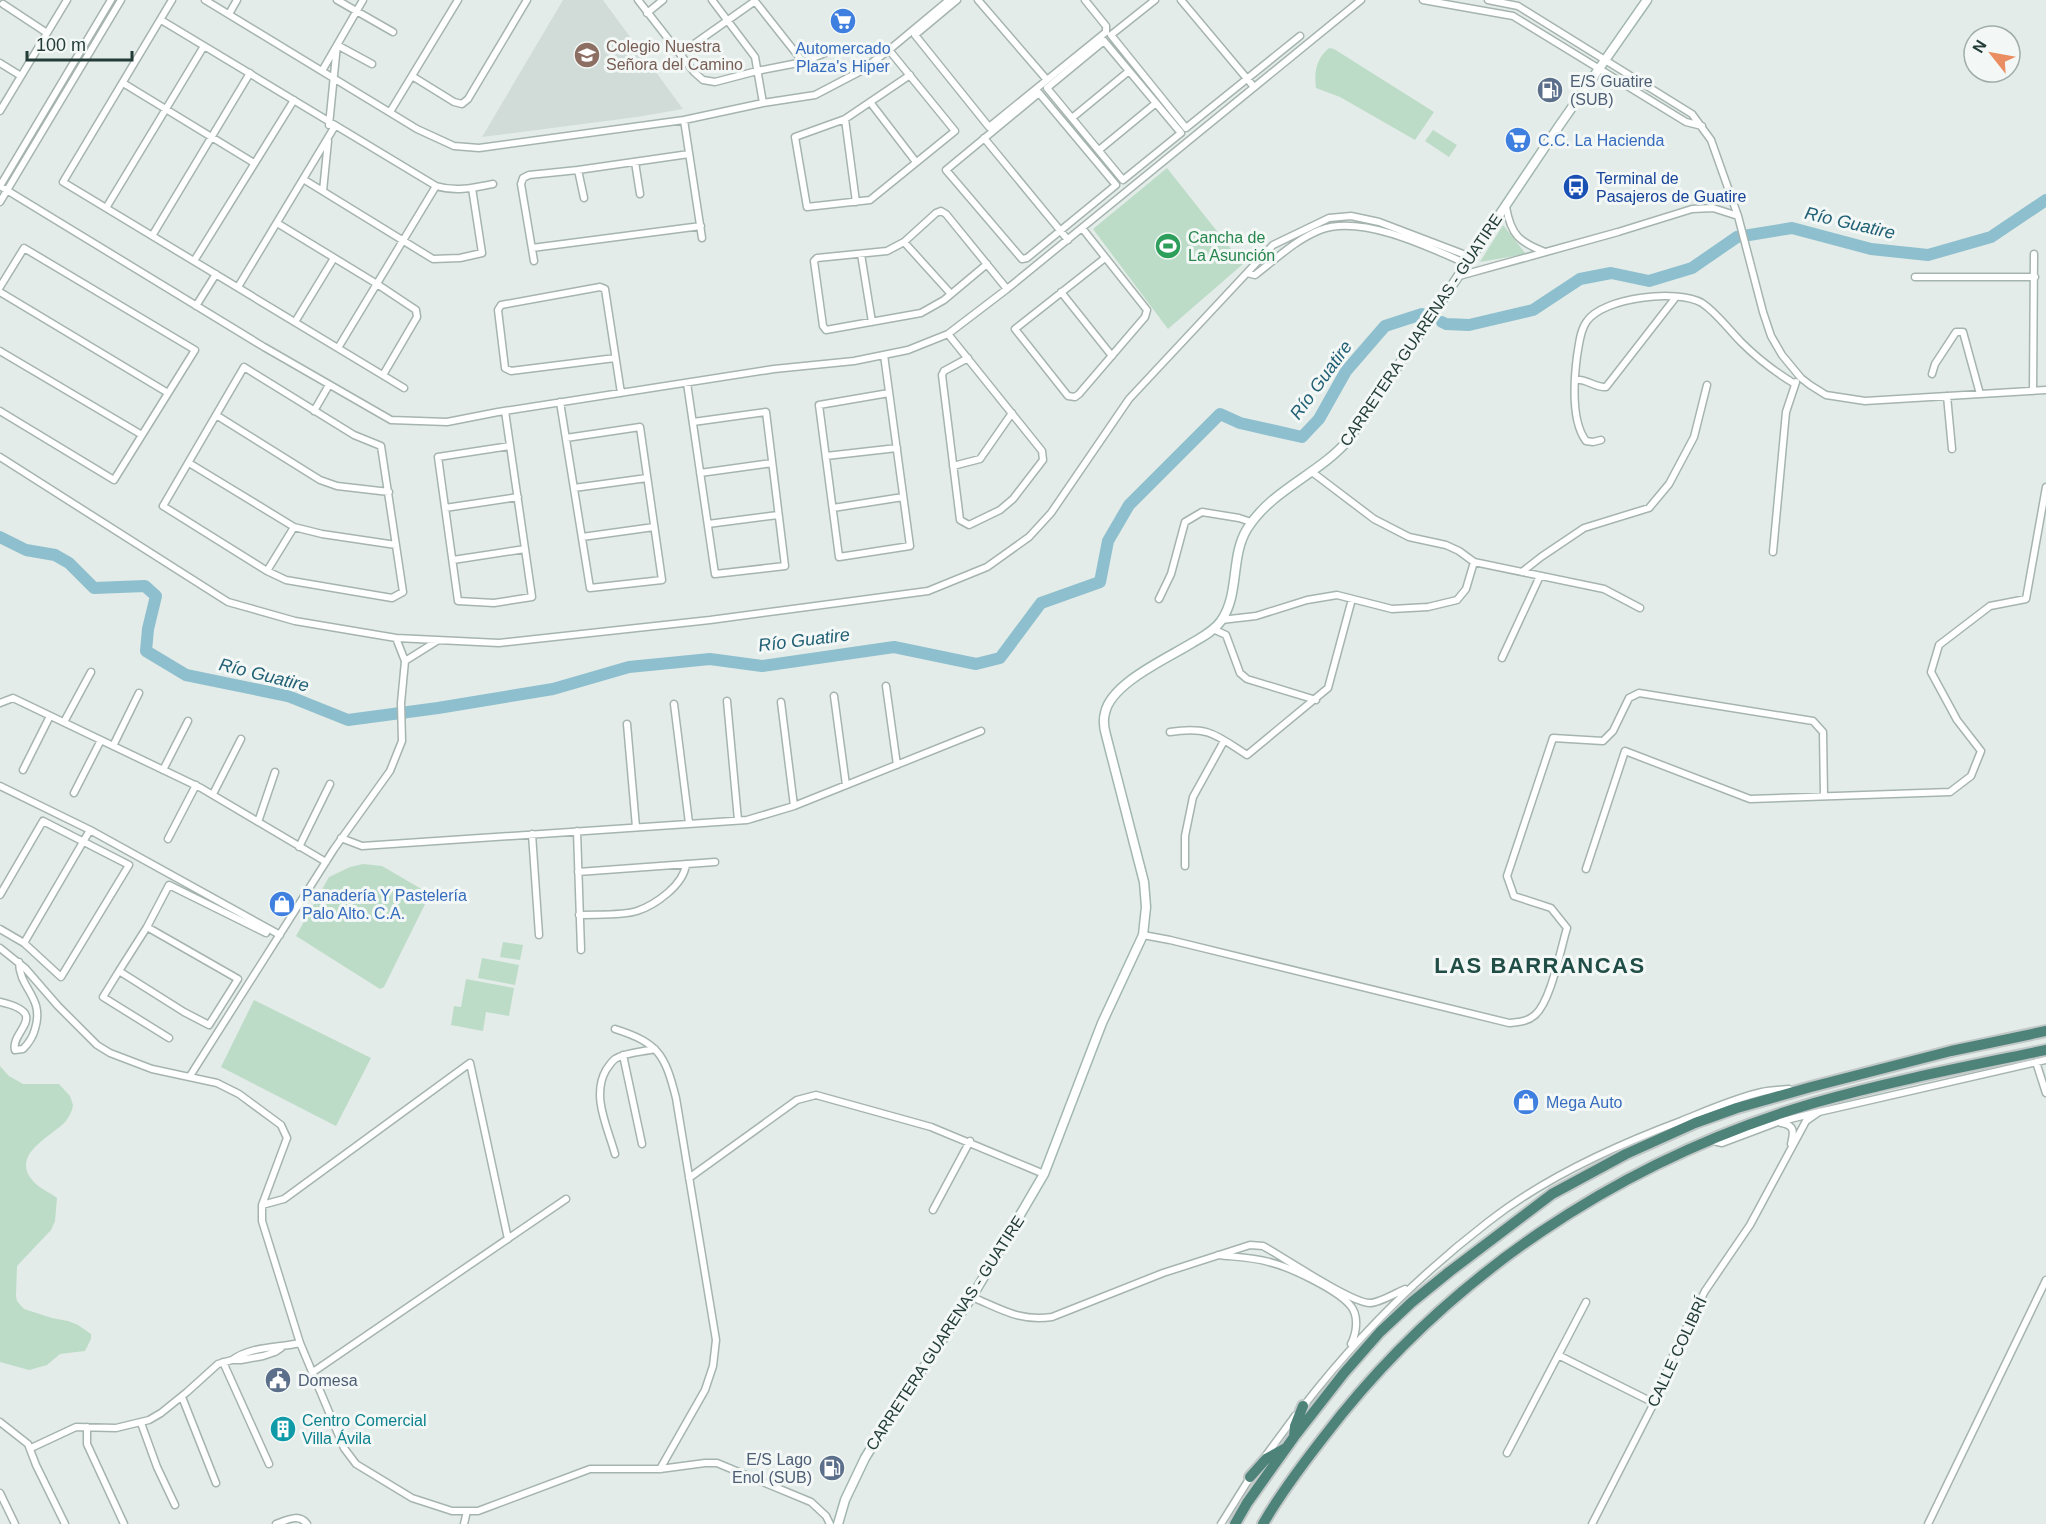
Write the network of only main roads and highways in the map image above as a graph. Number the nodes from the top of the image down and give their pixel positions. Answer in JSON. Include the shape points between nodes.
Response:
{"nodes":[{"id":1,"x":1647,"y":0,"type":"edge"},
{"id":2,"x":2046,"y":1031,"type":"edge"},
{"id":3,"x":2046,"y":1050,"type":"edge"},
{"id":4,"x":1303,"y":1406,"type":"road end"},
{"id":5,"x":1294,"y":1437,"type":"junction"},
{"id":6,"x":1286,"y":1448,"type":"junction"},
{"id":7,"x":1250,"y":1477,"type":"road end"},
{"id":8,"x":838,"y":1524,"type":"edge"},
{"id":9,"x":1235,"y":1524,"type":"edge"},
{"id":10,"x":1263,"y":1524,"type":"edge"}],
"edges":[{"from":1,"to":8,"type":"main road","name":"CARRETERA GUARENAS - GUATIRE","via":[[1349,439],[1251,522],[1241,541],[1229,602],[1221,620],[1113,695],[1105,712],[1106,735],[1144,882],[1143,935],[1102,1023],[1044,1174],[972,1297],[865,1458]]},
{"from":2,"to":5,"type":"highway","via":[[1811,1086],[1695,1123],[1626,1154],[1552,1194],[1412,1302],[1380,1332]]},
{"from":3,"to":10,"type":"highway","via":[[1814,1103],[1677,1154],[1537,1233],[1480,1275],[1398,1350],[1348,1404]]},
{"from":4,"to":5,"type":"highway"},
{"from":5,"to":6,"type":"highway"},
{"from":6,"to":7,"type":"highway","via":[[1266,1459]]},
{"from":6,"to":9,"type":"highway"}]}
